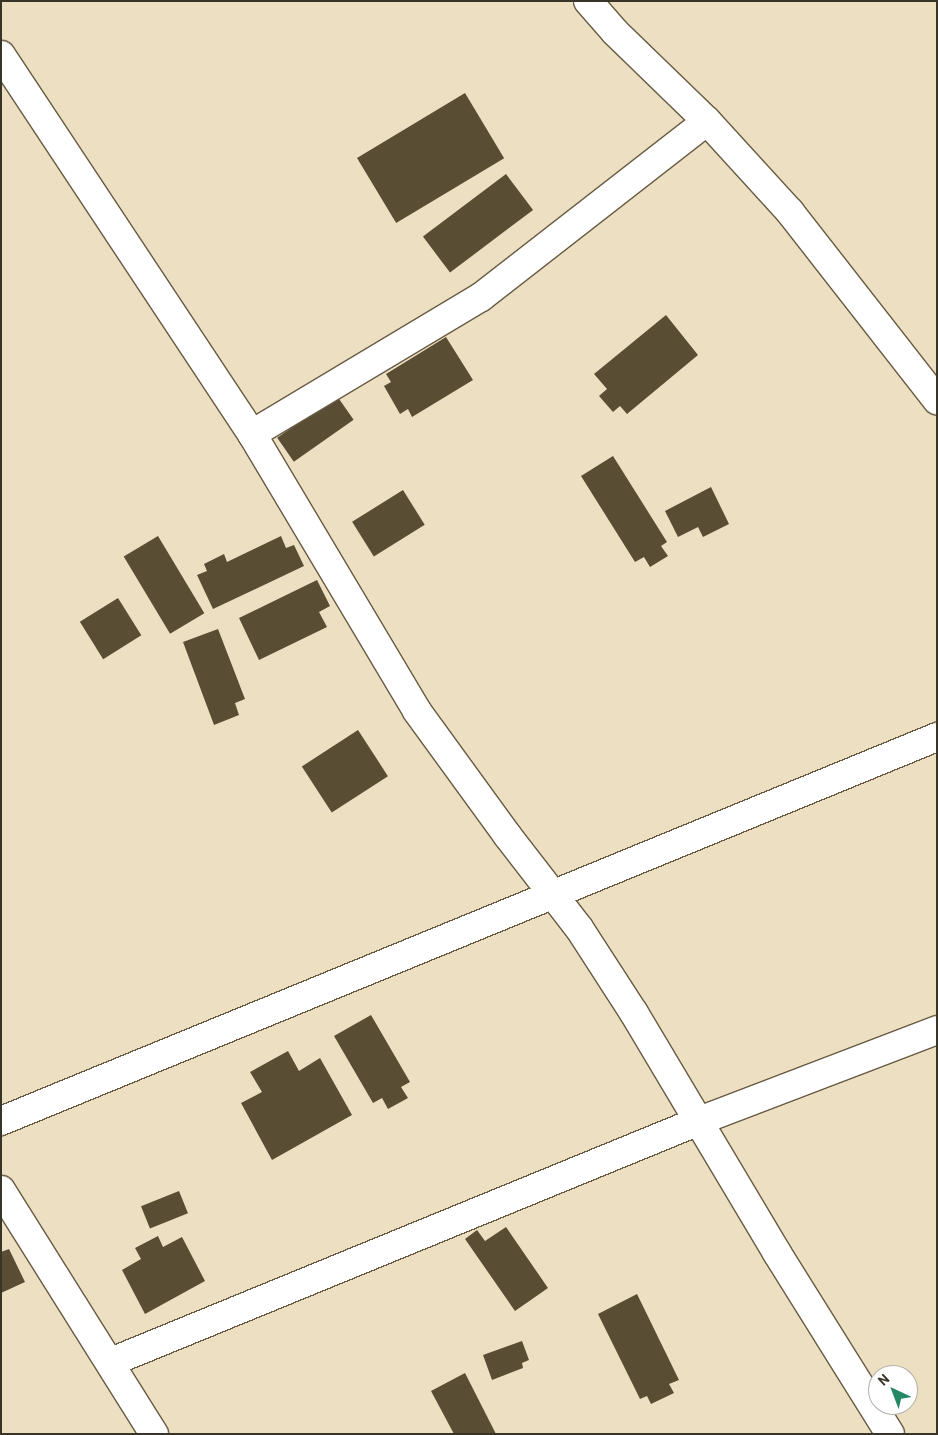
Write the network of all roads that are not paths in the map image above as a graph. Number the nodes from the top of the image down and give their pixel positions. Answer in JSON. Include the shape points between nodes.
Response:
{"nodes":[{"id":1,"x":588,"y":1,"type":"edge"},
{"id":2,"x":1,"y":55,"type":"edge"},
{"id":3,"x":708,"y":121,"type":"junction"},
{"id":4,"x":937,"y":400,"type":"edge"},
{"id":5,"x":252,"y":434,"type":"junction"},
{"id":6,"x":937,"y":737,"type":"edge"},
{"id":7,"x":554,"y":895,"type":"junction"},
{"id":8,"x":937,"y":1030,"type":"edge"},
{"id":9,"x":1,"y":1121,"type":"edge"},
{"id":10,"x":698,"y":1122,"type":"junction"},
{"id":11,"x":1,"y":1190,"type":"edge"},
{"id":12,"x":11,"y":1224,"type":"edge"},
{"id":13,"x":111,"y":1362,"type":"junction"},
{"id":14,"x":154,"y":1434,"type":"edge"},
{"id":15,"x":890,"y":1434,"type":"edge"}],
"edges":[{"from":1,"to":3,"type":"street","via":[[615,32]]},
{"from":2,"to":5,"type":"street"},
{"from":3,"to":4,"type":"street","via":[[790,212]]},
{"from":3,"to":5,"type":"street","via":[[481,296]]},
{"from":5,"to":7,"type":"street","via":[[417,711]]},
{"from":6,"to":7,"type":"street"},
{"from":7,"to":9,"type":"street"},
{"from":7,"to":10,"type":"street","via":[[580,928],[629,1005]]},
{"from":8,"to":10,"type":"street"},
{"from":10,"to":13,"type":"street"},
{"from":10,"to":15,"type":"street"},
{"from":11,"to":12,"type":"street"},
{"from":12,"to":13,"type":"street"},
{"from":13,"to":14,"type":"street"}]}
